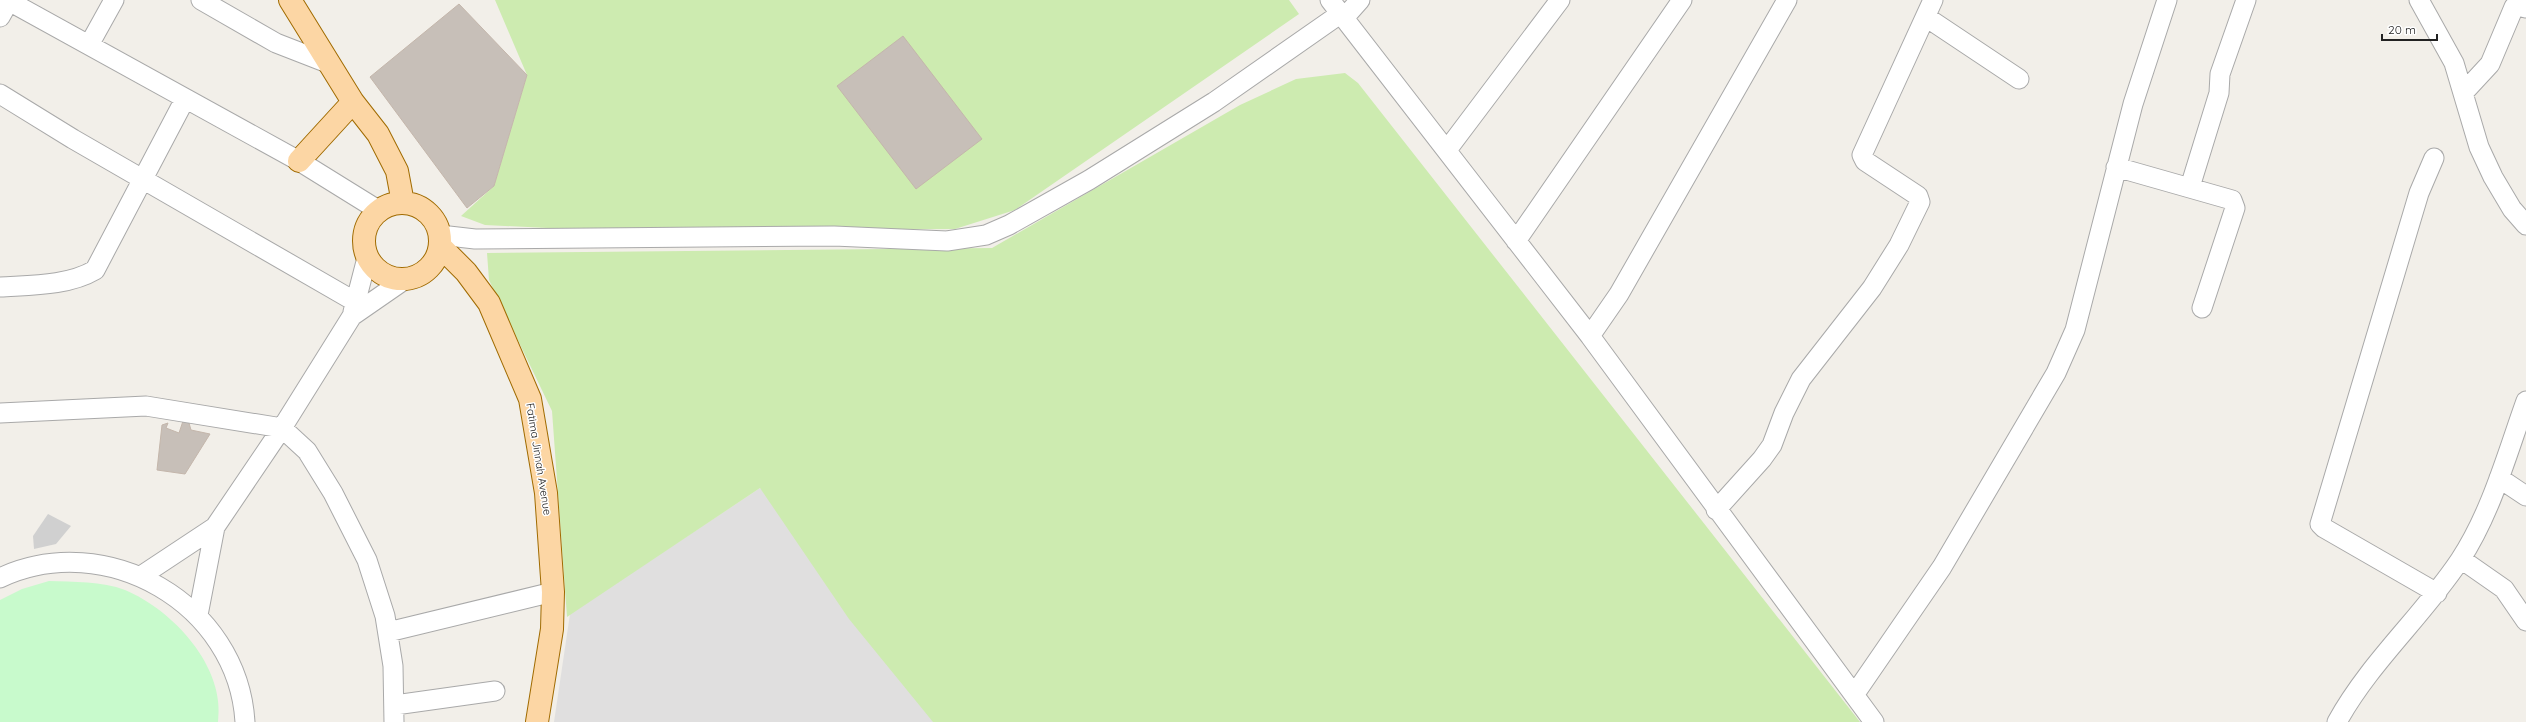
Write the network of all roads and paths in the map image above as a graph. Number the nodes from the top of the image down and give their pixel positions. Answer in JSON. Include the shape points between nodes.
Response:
{"nodes":[{"id":1,"x":114,"y":0,"type":"edge"},
{"id":2,"x":201,"y":0,"type":"edge"},
{"id":3,"x":290,"y":0,"type":"edge"},
{"id":4,"x":1360,"y":0,"type":"edge"},
{"id":5,"x":1560,"y":0,"type":"edge"},
{"id":6,"x":1682,"y":0,"type":"edge"},
{"id":7,"x":1787,"y":0,"type":"edge"},
{"id":8,"x":2167,"y":0,"type":"edge"},
{"id":9,"x":2246,"y":0,"type":"edge"},
{"id":10,"x":2419,"y":0,"type":"edge"},
{"id":11,"x":5,"y":6,"type":"edge"},
{"id":12,"x":1929,"y":8,"type":"edge"},
{"id":13,"x":2526,"y":8,"type":"edge"},
{"id":14,"x":1338,"y":11,"type":"edge"},
{"id":15,"x":89,"y":45,"type":"junction"},
{"id":16,"x":330,"y":64,"type":"junction"},
{"id":17,"x":2019,"y":79,"type":"dead end"},
{"id":18,"x":2464,"y":90,"type":"junction"},
{"id":19,"x":0,"y":94,"type":"edge"},
{"id":20,"x":185,"y":99,"type":"junction"},
{"id":21,"x":353,"y":102,"type":"junction"},
{"id":22,"x":1447,"y":150,"type":"junction"},
{"id":23,"x":2434,"y":158,"type":"dead end"},
{"id":24,"x":299,"y":161,"type":"junction"},
{"id":25,"x":2116,"y":167,"type":"junction"},
{"id":26,"x":143,"y":178,"type":"junction"},
{"id":27,"x":2190,"y":187,"type":"junction"},
{"id":28,"x":403,"y":203,"type":"junction"},
{"id":29,"x":378,"y":210,"type":"junction"},
{"id":30,"x":2526,"y":226,"type":"edge"},
{"id":31,"x":440,"y":240,"type":"junction"},
{"id":32,"x":1516,"y":241,"type":"junction"},
{"id":33,"x":367,"y":258,"type":"junction"},
{"id":34,"x":404,"y":280,"type":"junction"},
{"id":35,"x":0,"y":287,"type":"edge"},
{"id":36,"x":353,"y":308,"type":"junction"},
{"id":37,"x":2202,"y":308,"type":"dead end"},
{"id":38,"x":1590,"y":336,"type":"junction"},
{"id":39,"x":2526,"y":401,"type":"edge"},
{"id":40,"x":0,"y":413,"type":"edge"},
{"id":41,"x":282,"y":428,"type":"junction"},
{"id":42,"x":2499,"y":478,"type":"junction"},
{"id":43,"x":2526,"y":496,"type":"edge"},
{"id":44,"x":1716,"y":510,"type":"junction"},
{"id":45,"x":215,"y":527,"type":"junction"},
{"id":46,"x":2461,"y":559,"type":"junction"},
{"id":47,"x":141,"y":576,"type":"junction"},
{"id":48,"x":0,"y":578,"type":"edge"},
{"id":49,"x":553,"y":592,"type":"junction"},
{"id":50,"x":2437,"y":593,"type":"junction"},
{"id":51,"x":198,"y":615,"type":"junction"},
{"id":52,"x":2526,"y":621,"type":"edge"},
{"id":53,"x":388,"y":632,"type":"junction"},
{"id":54,"x":495,"y":691,"type":"dead end"},
{"id":55,"x":1854,"y":695,"type":"junction"},
{"id":56,"x":395,"y":713,"type":"edge"},
{"id":57,"x":245,"y":722,"type":"edge"},
{"id":58,"x":537,"y":722,"type":"edge"},
{"id":59,"x":1874,"y":722,"type":"edge"},
{"id":60,"x":2337,"y":722,"type":"edge"}],
"edges":[{"from":1,"to":15,"type":"street"},
{"from":2,"to":16,"type":"street","via":[[276,43]]},
{"from":3,"to":16,"type":"main road"},
{"from":4,"to":14,"type":"street"},
{"from":5,"to":22,"type":"street"},
{"from":6,"to":32,"type":"street"},
{"from":7,"to":38,"type":"street","via":[[1619,294]]},
{"from":8,"to":25,"type":"street","via":[[2133,104]]},
{"from":9,"to":27,"type":"street","via":[[2220,74],[2220,93]]},
{"from":10,"to":18,"type":"street","via":[[2454,63]]},
{"from":11,"to":15,"type":"street"},
{"from":12,"to":17,"type":"street"},
{"from":12,"to":44,"type":"street","via":[[1862,155],[1865,161],[1918,196],[1920,202],[1899,245],[1872,288],[1801,379],[1772,445]]},
{"from":13,"to":18,"type":"street","via":[[2514,7],[2490,64]]},
{"from":14,"to":22,"type":"street"},
{"from":14,"to":31,"type":"street","via":[[1214,102],[1089,180],[1009,225],[986,235],[947,241],[834,236]]},
{"from":15,"to":20,"type":"street"},
{"from":16,"to":21,"type":"main road"},
{"from":18,"to":30,"type":"street","via":[[2482,153],[2512,209]]},
{"from":19,"to":26,"type":"street"},
{"from":20,"to":24,"type":"street"},
{"from":20,"to":26,"type":"street"},
{"from":21,"to":24,"type":"main road"},
{"from":21,"to":28,"type":"main road","via":[[382,140],[397,171]]},
{"from":22,"to":32,"type":"street"},
{"from":23,"to":50,"type":"street","via":[[2419,193],[2320,524]]},
{"from":24,"to":29,"type":"street"},
{"from":25,"to":27,"type":"street"},
{"from":25,"to":55,"type":"street","via":[[2075,330],[2056,373],[1942,568]]},
{"from":26,"to":35,"type":"street","via":[[95,270],[85,276],[48,283]]},
{"from":26,"to":36,"type":"street"},
{"from":27,"to":37,"type":"street","via":[[2232,200],[2235,208]]},
{"from":28,"to":29,"type":"main road"},
{"from":28,"to":31,"type":"main road","via":[[416,205],[427,212],[435,222]]},
{"from":29,"to":33,"type":"main road","via":[[369,220],[364,233],[363,246]]},
{"from":31,"to":34,"type":"main road","via":[[436,259],[428,270],[417,277]]},
{"from":31,"to":49,"type":"main road","name":"Fatima Jinnah Avenue","via":[[489,303],[530,399],[546,493]]},
{"from":32,"to":38,"type":"street"},
{"from":33,"to":34,"type":"main road","via":[[376,271],[389,278]]},
{"from":33,"to":36,"type":"street"},
{"from":34,"to":36,"type":"street"},
{"from":36,"to":41,"type":"street"},
{"from":38,"to":44,"type":"street"},
{"from":39,"to":42,"type":"street"},
{"from":40,"to":41,"type":"street","via":[[146,406]]},
{"from":41,"to":45,"type":"street"},
{"from":41,"to":53,"type":"street","via":[[307,452],[333,493],[367,560]]},
{"from":42,"to":43,"type":"street"},
{"from":42,"to":46,"type":"street","via":[[2480,524]]},
{"from":44,"to":55,"type":"street"},
{"from":45,"to":47,"type":"street"},
{"from":45,"to":51,"type":"street"},
{"from":46,"to":50,"type":"street"},
{"from":46,"to":52,"type":"street","via":[[2504,589]]},
{"from":47,"to":48,"type":"street","via":[[101,564],[59,562],[17,570]]},
{"from":47,"to":51,"type":"street","via":[[171,593]]},
{"from":49,"to":53,"type":"street"},
{"from":49,"to":58,"type":"main road","name":"Fatima Jinnah Avenue","via":[[552,629]]},
{"from":50,"to":60,"type":"street","via":[[2377,662],[2349,700]]},
{"from":51,"to":57,"type":"street","via":[[219,643],[235,674],[244,707]]},
{"from":53,"to":56,"type":"street"},
{"from":54,"to":56,"type":"street"},
{"from":55,"to":59,"type":"street"}]}
